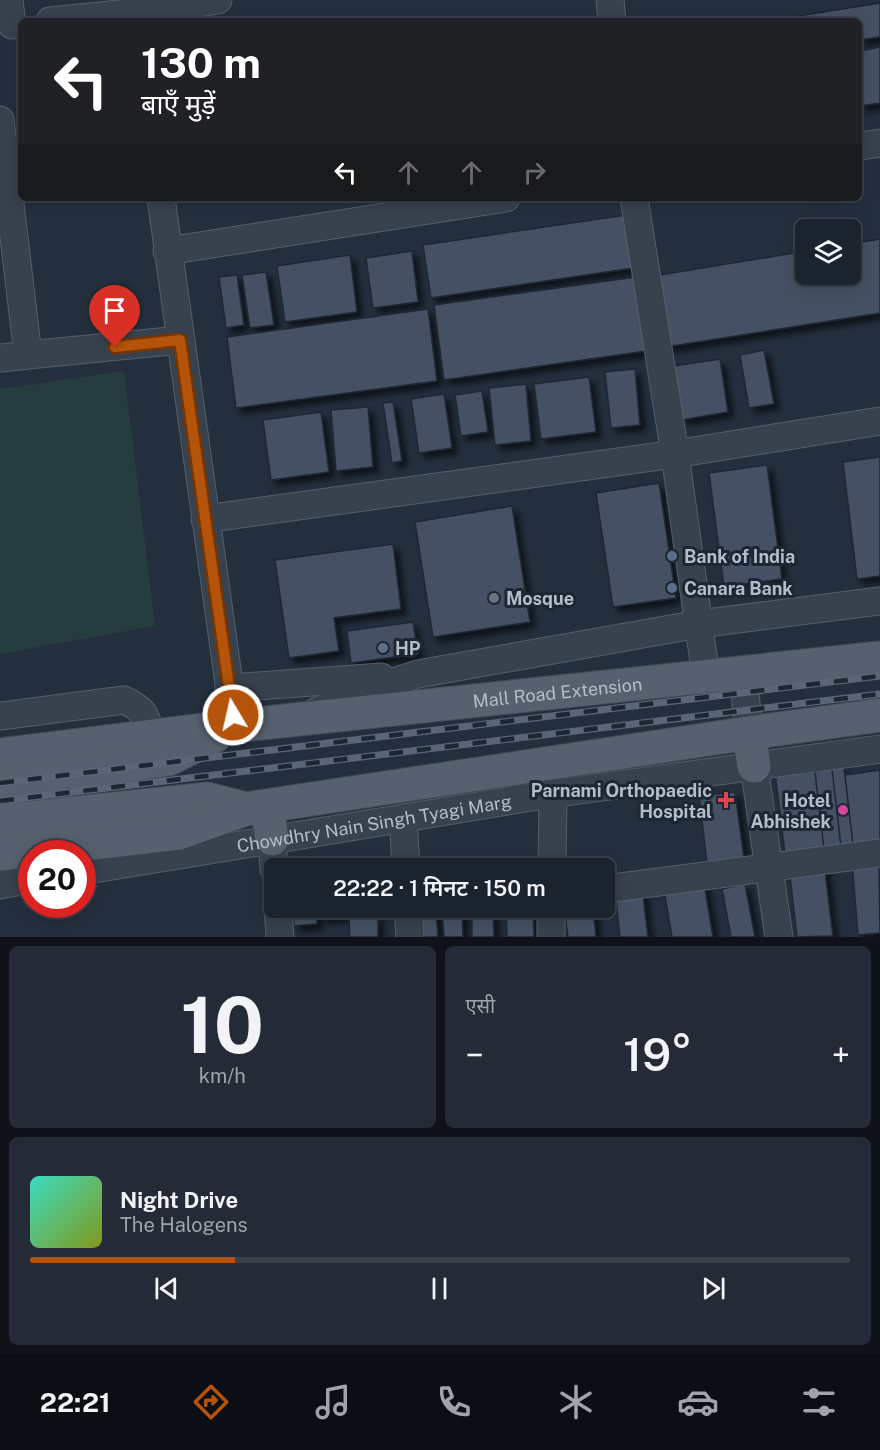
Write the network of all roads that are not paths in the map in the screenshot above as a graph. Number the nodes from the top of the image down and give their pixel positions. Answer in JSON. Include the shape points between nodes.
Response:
{"nodes":[{"id":1,"x":219,"y":0,"type":"edge"},
{"id":2,"x":610,"y":0,"type":"edge"},
{"id":3,"x":139,"y":11,"type":"edge"},
{"id":4,"x":77,"y":18,"type":"edge"},
{"id":5,"x":612,"y":18,"type":"edge"},
{"id":6,"x":0,"y":120,"type":"edge"},
{"id":7,"x":880,"y":143,"type":"edge"},
{"id":8,"x":862,"y":146,"type":"edge"},
{"id":9,"x":161,"y":201,"type":"edge"},
{"id":10,"x":488,"y":201,"type":"edge"},
{"id":11,"x":634,"y":201,"type":"edge"},
{"id":12,"x":167,"y":251,"type":"junction"},
{"id":13,"x":180,"y":340,"type":"junction"},
{"id":14,"x":28,"y":355,"type":"junction"},
{"id":15,"x":0,"y":358,"type":"edge"},
{"id":16,"x":880,"y":421,"type":"edge"},
{"id":17,"x":675,"y":454,"type":"junction"},
{"id":18,"x":205,"y":519,"type":"junction"},
{"id":19,"x":880,"y":601,"type":"edge"},
{"id":20,"x":699,"y":624,"type":"junction"},
{"id":21,"x":880,"y":658,"type":"edge"},
{"id":22,"x":743,"y":672,"type":"junction"},
{"id":23,"x":418,"y":674,"type":"junction"},
{"id":24,"x":706,"y":677,"type":"junction"},
{"id":25,"x":229,"y":688,"type":"junction"},
{"id":26,"x":880,"y":715,"type":"edge"},
{"id":27,"x":0,"y":716,"type":"edge"},
{"id":28,"x":296,"y":719,"type":"junction"},
{"id":29,"x":235,"y":726,"type":"junction"},
{"id":30,"x":749,"y":733,"type":"junction"},
{"id":31,"x":151,"y":736,"type":"junction"},
{"id":32,"x":880,"y":749,"type":"edge"},
{"id":33,"x":0,"y":755,"type":"edge"},
{"id":34,"x":754,"y":766,"type":"junction"},
{"id":35,"x":0,"y":785,"type":"edge"},
{"id":36,"x":553,"y":794,"type":"junction"},
{"id":37,"x":257,"y":807,"type":"junction"},
{"id":38,"x":403,"y":818,"type":"junction"},
{"id":39,"x":0,"y":821,"type":"edge"},
{"id":40,"x":880,"y":853,"type":"edge"},
{"id":41,"x":0,"y":854,"type":"edge"},
{"id":42,"x":273,"y":854,"type":"edge"},
{"id":43,"x":405,"y":858,"type":"edge"},
{"id":44,"x":552,"y":858,"type":"edge"},
{"id":45,"x":770,"y":868,"type":"junction"},
{"id":46,"x":96,"y":870,"type":"edge"},
{"id":47,"x":18,"y":882,"type":"edge"},
{"id":48,"x":0,"y":885,"type":"edge"},
{"id":49,"x":615,"y":888,"type":"edge"},
{"id":50,"x":279,"y":918,"type":"edge"},
{"id":51,"x":409,"y":918,"type":"edge"},
{"id":52,"x":551,"y":918,"type":"edge"},
{"id":53,"x":280,"y":937,"type":"edge"},
{"id":54,"x":410,"y":937,"type":"edge"},
{"id":55,"x":551,"y":937,"type":"edge"},
{"id":56,"x":779,"y":937,"type":"edge"}],
"edges":[{"from":1,"to":3,"type":"street"},
{"from":2,"to":5,"type":"street"},
{"from":3,"to":4,"type":"street"},
{"from":6,"to":14,"type":"street"},
{"from":7,"to":8,"type":"street"},
{"from":9,"to":12,"type":"street"},
{"from":10,"to":12,"type":"street"},
{"from":11,"to":17,"type":"street"},
{"from":12,"to":13,"type":"street"},
{"from":13,"to":14,"type":"street"},
{"from":13,"to":18,"type":"street"},
{"from":14,"to":15,"type":"street"},
{"from":16,"to":17,"type":"street"},
{"from":17,"to":18,"type":"street"},
{"from":17,"to":20,"type":"street"},
{"from":18,"to":25,"type":"street"},
{"from":19,"to":20,"type":"street"},
{"from":20,"to":23,"type":"street"},
{"from":20,"to":24,"type":"street"},
{"from":21,"to":22,"type":"main road","name":"Mall Road Extension"},
{"from":22,"to":24,"type":"main road","name":"Mall Road Extension"},
{"from":22,"to":30,"type":"street"},
{"from":23,"to":25,"type":"street"},
{"from":23,"to":28,"type":"street"},
{"from":24,"to":28,"type":"main road","name":"Mall Road Extension"},
{"from":25,"to":29,"type":"street"},
{"from":26,"to":30,"type":"main road"},
{"from":27,"to":31,"type":"street","via":[[123,700],[137,706],[147,717]]},
{"from":28,"to":29,"type":"main road","name":"Mall Road Extension"},
{"from":29,"to":31,"type":"main road","name":"Mall Road Extension"},
{"from":29,"to":35,"type":"main road","via":[[169,759]]},
{"from":30,"to":34,"type":"main road"},
{"from":30,"to":37,"type":"main road"},
{"from":31,"to":33,"type":"main road","name":"Mall Road Extension"},
{"from":32,"to":34,"type":"street","name":"Chowdhry Nain Singh Tyagi Marg"},
{"from":34,"to":36,"type":"street","name":"Chowdhry Nain Singh Tyagi Marg"},
{"from":34,"to":45,"type":"street"},
{"from":36,"to":38,"type":"street","name":"Chowdhry Nain Singh Tyagi Marg"},
{"from":36,"to":44,"type":"street"},
{"from":37,"to":39,"type":"main road","via":[[207,799]]},
{"from":37,"to":41,"type":"main road","via":[[179,833]]},
{"from":37,"to":42,"type":"main road"},
{"from":38,"to":42,"type":"street","name":"Chowdhry Nain Singh Tyagi Marg"},
{"from":38,"to":43,"type":"street"},
{"from":40,"to":45,"type":"street"},
{"from":42,"to":46,"type":"street","name":"Chowdhry Nain Singh Tyagi Marg"},
{"from":45,"to":49,"type":"street"},
{"from":45,"to":56,"type":"street"},
{"from":47,"to":48,"type":"street"},
{"from":50,"to":53,"type":"street"},
{"from":51,"to":54,"type":"street"},
{"from":52,"to":55,"type":"street"}]}
